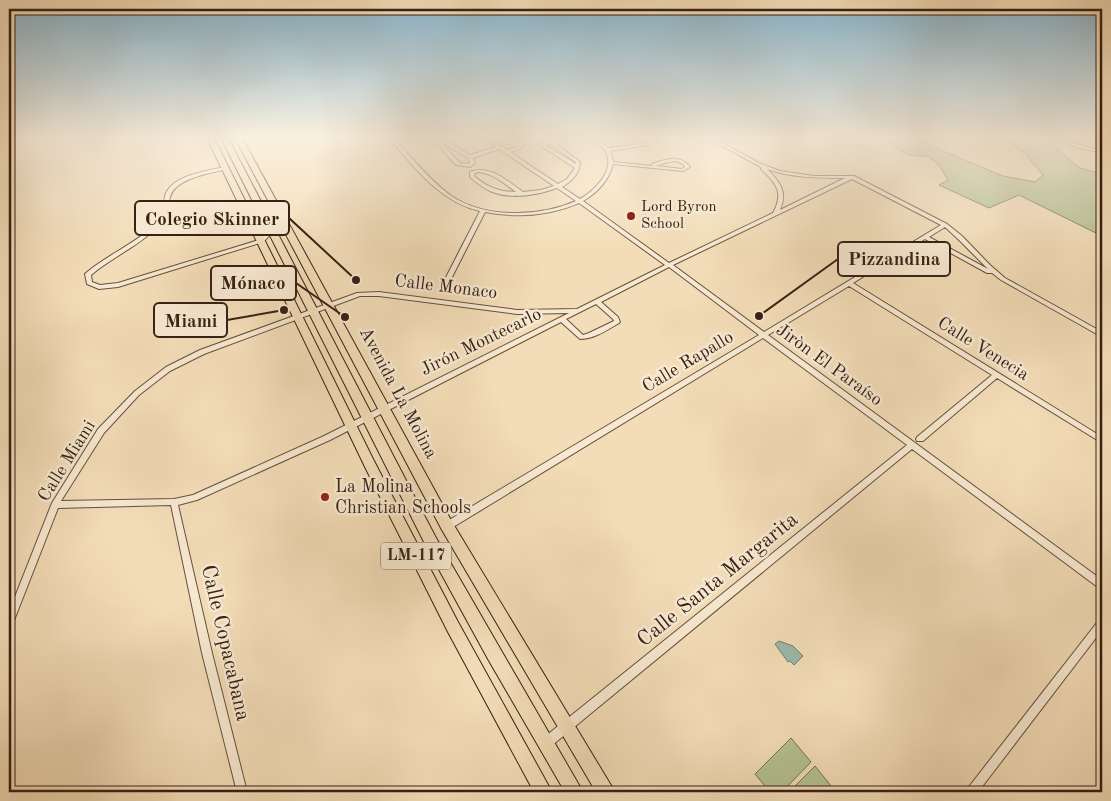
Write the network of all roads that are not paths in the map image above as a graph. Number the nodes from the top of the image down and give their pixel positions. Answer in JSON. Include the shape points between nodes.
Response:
{"nodes":[{"id":1,"x":197,"y":175,"type":"edge"},
{"id":2,"x":229,"y":175,"type":"edge"},
{"id":3,"x":244,"y":175,"type":"edge"},
{"id":4,"x":258,"y":175,"type":"edge"},
{"id":5,"x":425,"y":175,"type":"edge"},
{"id":6,"x":472,"y":175,"type":"edge"},
{"id":7,"x":493,"y":175,"type":"edge"},
{"id":8,"x":542,"y":175,"type":"edge"},
{"id":9,"x":572,"y":175,"type":"edge"},
{"id":10,"x":607,"y":175,"type":"edge"},
{"id":11,"x":771,"y":175,"type":"edge"},
{"id":12,"x":817,"y":175,"type":"edge"},
{"id":13,"x":852,"y":176,"type":"junction"},
{"id":14,"x":558,"y":186,"type":"junction"},
{"id":15,"x":522,"y":194,"type":"junction"},
{"id":16,"x":581,"y":202,"type":"junction"},
{"id":17,"x":483,"y":211,"type":"junction"},
{"id":18,"x":774,"y":214,"type":"junction"},
{"id":19,"x":945,"y":225,"type":"junction"},
{"id":20,"x":272,"y":230,"type":"junction"},
{"id":21,"x":924,"y":237,"type":"junction"},
{"id":22,"x":261,"y":241,"type":"junction"},
{"id":23,"x":668,"y":266,"type":"junction"},
{"id":24,"x":1003,"y":279,"type":"junction"},
{"id":25,"x":849,"y":283,"type":"junction"},
{"id":26,"x":444,"y":287,"type":"dead end"},
{"id":27,"x":597,"y":302,"type":"junction"},
{"id":28,"x":328,"y":304,"type":"junction"},
{"id":29,"x":313,"y":310,"type":"junction"},
{"id":30,"x":578,"y":310,"type":"junction"},
{"id":31,"x":296,"y":316,"type":"junction"},
{"id":32,"x":562,"y":319,"type":"junction"},
{"id":33,"x":763,"y":335,"type":"junction"},
{"id":34,"x":1102,"y":335,"type":"edge"},
{"id":35,"x":997,"y":375,"type":"junction"},
{"id":36,"x":383,"y":408,"type":"junction"},
{"id":37,"x":366,"y":416,"type":"junction"},
{"id":38,"x":350,"y":425,"type":"junction"},
{"id":39,"x":920,"y":439,"type":"dead end"},
{"id":40,"x":1102,"y":440,"type":"edge"},
{"id":41,"x":912,"y":445,"type":"junction"},
{"id":42,"x":174,"y":502,"type":"junction"},
{"id":43,"x":55,"y":505,"type":"junction"},
{"id":44,"x":447,"y":526,"type":"junction"},
{"id":45,"x":1102,"y":585,"type":"edge"},
{"id":46,"x":9,"y":623,"type":"edge"},
{"id":47,"x":1102,"y":623,"type":"edge"},
{"id":48,"x":566,"y":727,"type":"junction"},
{"id":49,"x":546,"y":744,"type":"junction"},
{"id":50,"x":242,"y":792,"type":"edge"},
{"id":51,"x":543,"y":792,"type":"edge"},
{"id":52,"x":574,"y":792,"type":"edge"},
{"id":53,"x":606,"y":792,"type":"edge"},
{"id":54,"x":972,"y":792,"type":"edge"}],
"edges":[{"from":1,"to":22,"type":"street","via":[[175,185],[168,193],[168,210],[158,224],[88,274],[89,283],[99,287],[118,284]]},
{"from":2,"to":22,"type":"main road","number":"LM-117"},
{"from":3,"to":20,"type":"main road","number":"LM-117"},
{"from":4,"to":28,"type":"main road","name":"Avenida La Molina","number":"LM-117"},
{"from":5,"to":17,"type":"street","via":[[458,202]]},
{"from":6,"to":15,"type":"street","via":[[495,191]]},
{"from":7,"to":15,"type":"street"},
{"from":8,"to":14,"type":"street","name":"Jiròn El Paraíso"},
{"from":9,"to":14,"type":"street"},
{"from":10,"to":16,"type":"street","via":[[596,192]]},
{"from":11,"to":18,"type":"street","via":[[780,190],[781,204]]},
{"from":12,"to":13,"type":"street"},
{"from":13,"to":18,"type":"street","name":"Jirón Montecarlo"},
{"from":13,"to":19,"type":"street"},
{"from":14,"to":15,"type":"street"},
{"from":14,"to":16,"type":"street","name":"Jiròn El Paraíso"},
{"from":16,"to":17,"type":"street","via":[[531,213]]},
{"from":16,"to":23,"type":"street","name":"Jiròn El Paraíso"},
{"from":17,"to":26,"type":"street"},
{"from":18,"to":23,"type":"street","name":"Jirón Montecarlo"},
{"from":19,"to":21,"type":"street","name":"Calle Rapallo"},
{"from":19,"to":24,"type":"street"},
{"from":20,"to":22,"type":"street"},
{"from":20,"to":29,"type":"main road","number":"LM-117"},
{"from":21,"to":24,"type":"street"},
{"from":21,"to":25,"type":"street","name":"Calle Rapallo"},
{"from":22,"to":31,"type":"main road","number":"LM-117"},
{"from":23,"to":27,"type":"street","name":"Jirón Montecarlo"},
{"from":23,"to":33,"type":"street","name":"Jiròn El Paraíso"},
{"from":24,"to":34,"type":"street"},
{"from":25,"to":33,"type":"street","name":"Calle Rapallo"},
{"from":25,"to":35,"type":"street","name":"Calle Venecia"},
{"from":27,"to":30,"type":"street","name":"Jirón Montecarlo"},
{"from":27,"to":32,"type":"street","via":[[617,322],[591,336],[582,337]]},
{"from":28,"to":29,"type":"street","name":"Calle Monaco"},
{"from":28,"to":30,"type":"street","name":"Calle Monaco","via":[[373,293],[517,312]]},
{"from":28,"to":36,"type":"main road","name":"Avenida La Molina","number":"LM-117"},
{"from":29,"to":31,"type":"street","name":"Calle Miami"},
{"from":29,"to":37,"type":"main road","number":"LM-117"},
{"from":30,"to":32,"type":"street","name":"Jirón Montecarlo"},
{"from":31,"to":38,"type":"main road","number":"LM-117"},
{"from":31,"to":43,"type":"street","name":"Calle Miami","via":[[202,352],[168,369],[137,393],[101,431]]},
{"from":32,"to":36,"type":"street","name":"Jirón Montecarlo"},
{"from":33,"to":41,"type":"street","name":"Jiròn El Paraíso"},
{"from":33,"to":44,"type":"street","name":"Calle Rapallo"},
{"from":35,"to":39,"type":"street"},
{"from":35,"to":40,"type":"street","name":"Calle Venecia"},
{"from":36,"to":37,"type":"street","name":"Jirón Montecarlo"},
{"from":36,"to":44,"type":"main road","name":"Avenida La Molina","number":"LM-117"},
{"from":37,"to":38,"type":"street","name":"Jirón Montecarlo"},
{"from":37,"to":49,"type":"main road","number":"LM-117","via":[[484,638]]},
{"from":38,"to":42,"type":"street","name":"Jirón Montecarlo","via":[[200,495]]},
{"from":38,"to":51,"type":"main road","number":"LM-117","via":[[453,627]]},
{"from":41,"to":45,"type":"street","name":"Jiròn El Paraíso"},
{"from":41,"to":48,"type":"street","name":"Calle Santa Margarita"},
{"from":42,"to":43,"type":"street","name":"Jirón Montecarlo"},
{"from":42,"to":50,"type":"street","name":"Calle Copacabana","via":[[223,722]]},
{"from":43,"to":46,"type":"street","name":"Calle Miami"},
{"from":44,"to":48,"type":"main road","name":"Avenida La Molina","number":"LM-117"},
{"from":47,"to":54,"type":"street"},
{"from":48,"to":49,"type":"street","name":"Calle Santa Margarita"},
{"from":48,"to":53,"type":"main road","name":"Avenida La Molina","number":"LM-117"},
{"from":49,"to":52,"type":"main road","number":"LM-117"}]}
